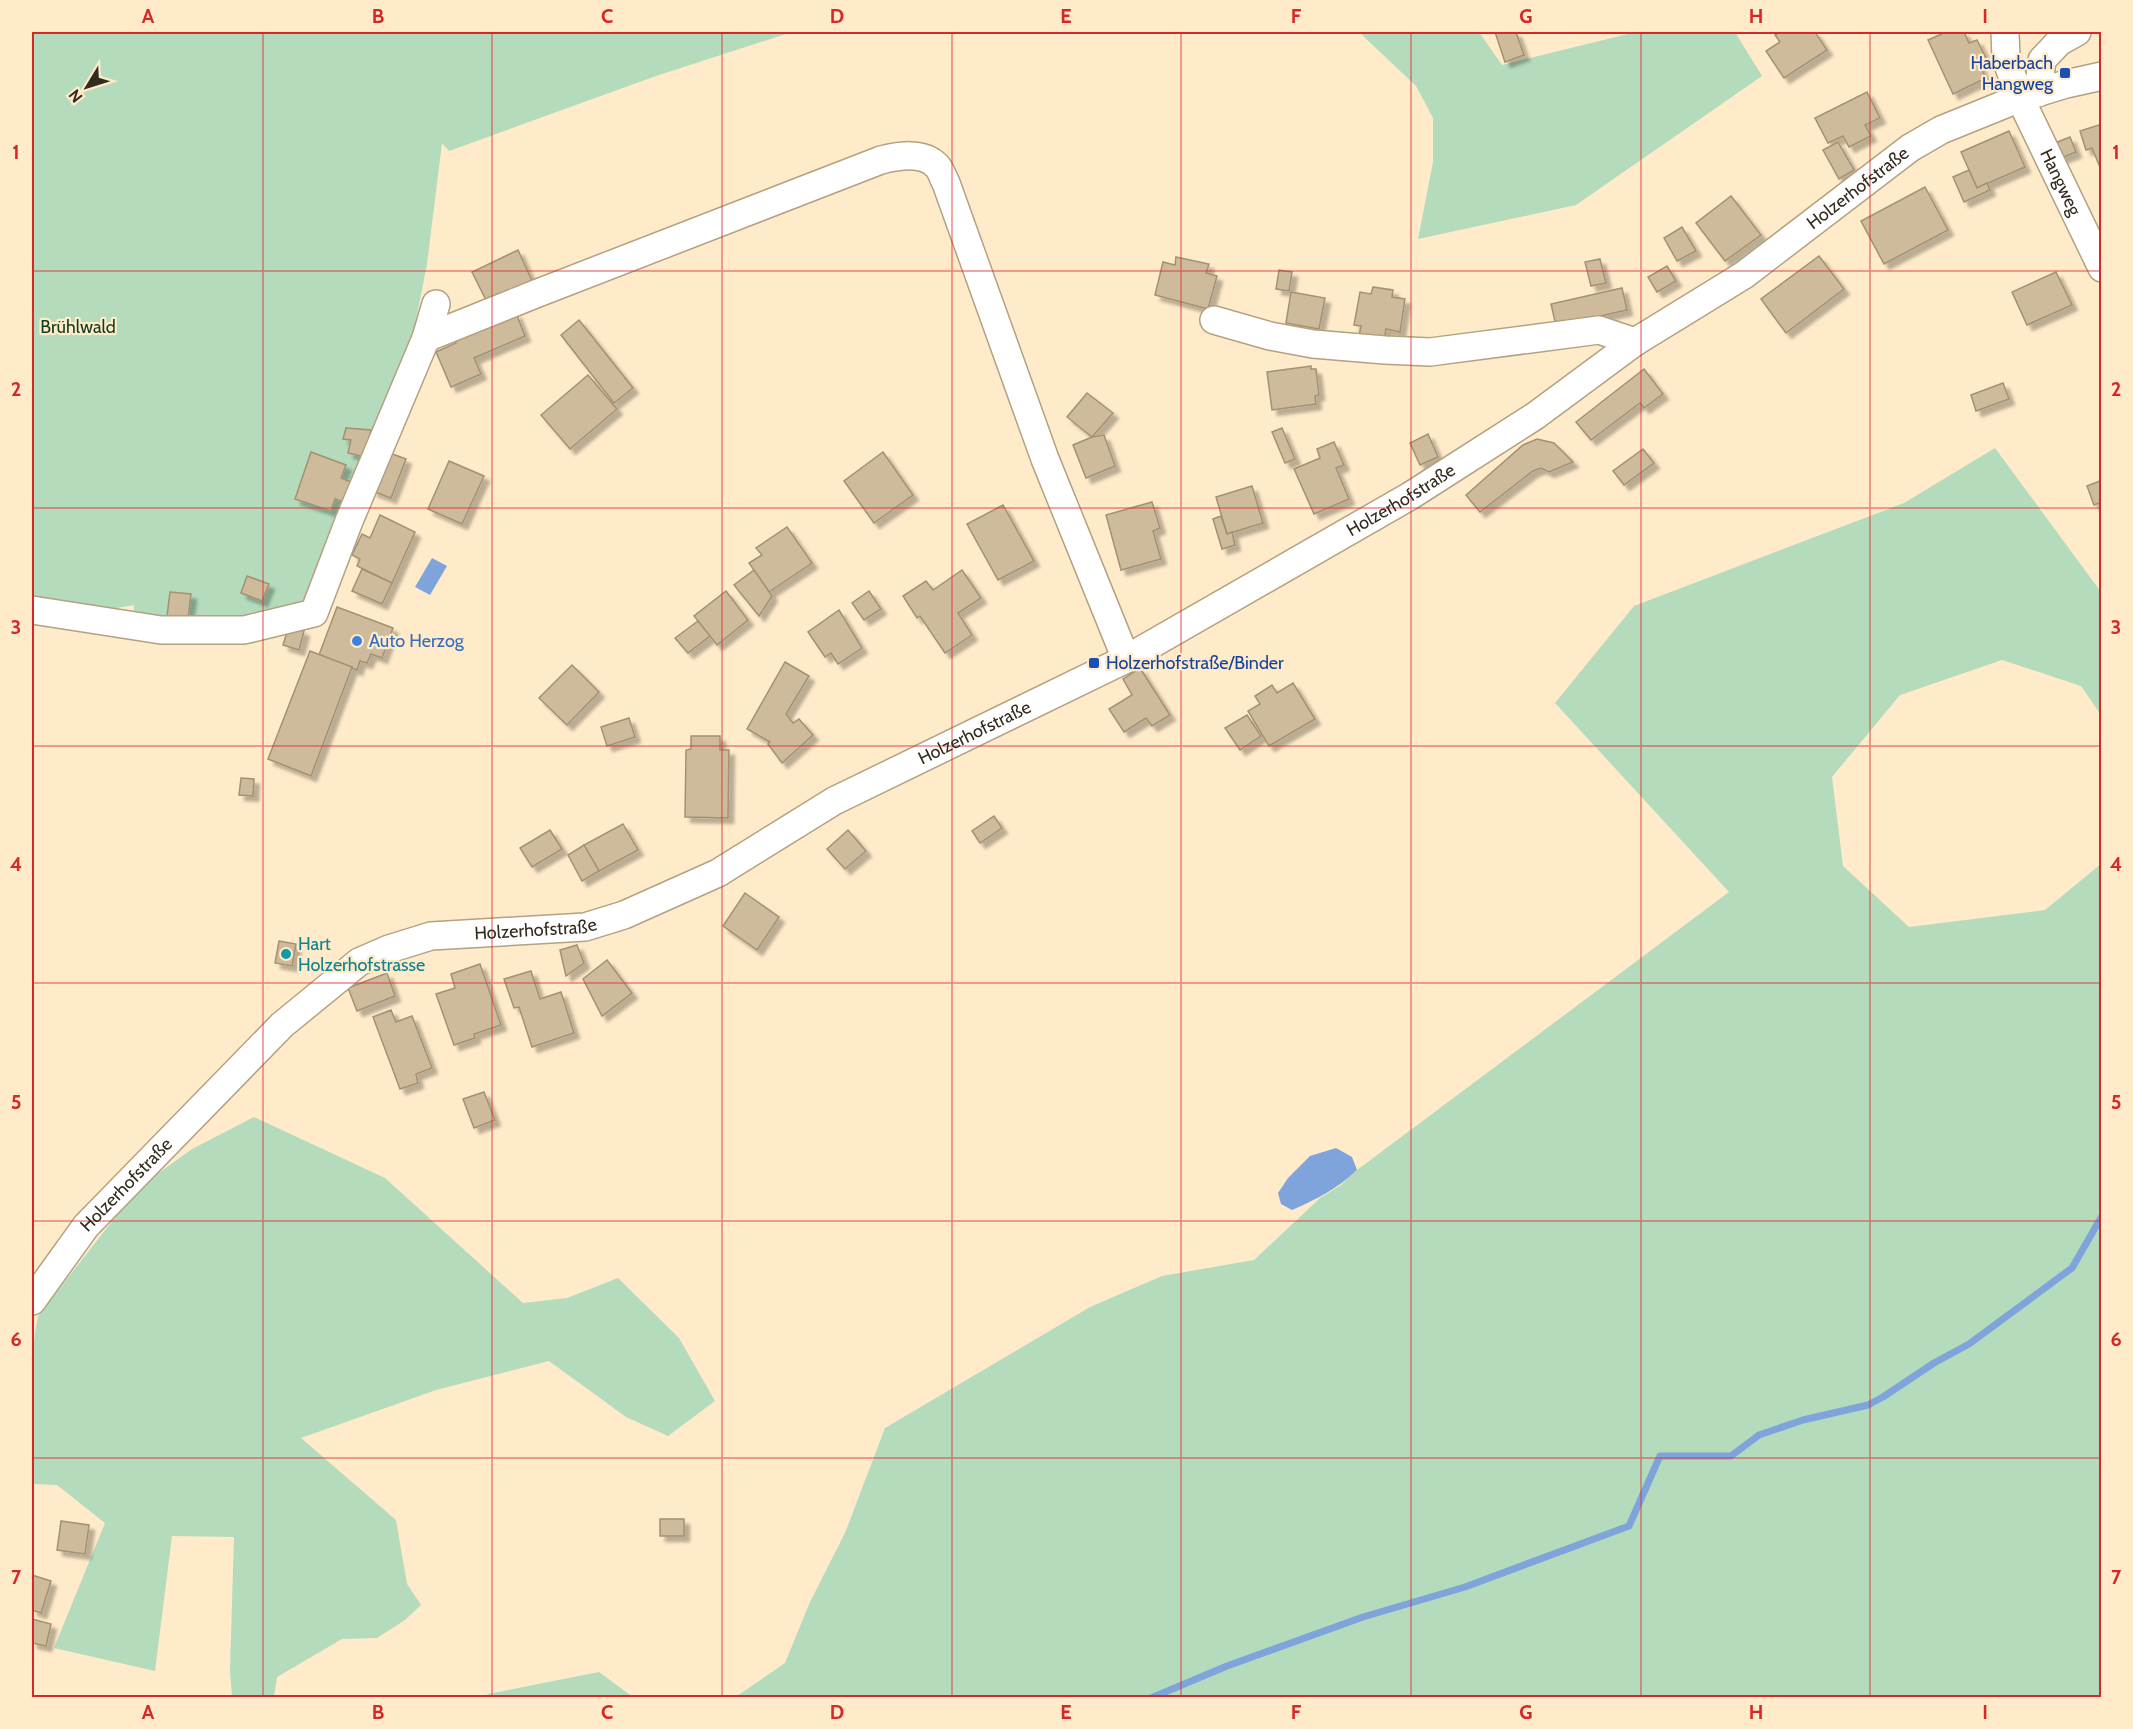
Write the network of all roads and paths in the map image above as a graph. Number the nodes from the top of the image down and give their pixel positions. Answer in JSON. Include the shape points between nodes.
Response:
{"nodes":[{"id":1,"x":2005,"y":32,"type":"edge"},
{"id":2,"x":2077,"y":32,"type":"edge"},
{"id":3,"x":2102,"y":76,"type":"edge"},
{"id":4,"x":2029,"y":95,"type":"junction"},
{"id":5,"x":2102,"y":268,"type":"edge"},
{"id":6,"x":436,"y":304,"type":"dead end"},
{"id":7,"x":1214,"y":320,"type":"dead end"},
{"id":8,"x":426,"y":338,"type":"junction"},
{"id":9,"x":1635,"y":342,"type":"junction"},
{"id":10,"x":32,"y":610,"type":"edge"},
{"id":11,"x":1126,"y":659,"type":"junction"},
{"id":12,"x":32,"y":1301,"type":"edge"}],
"edges":[{"from":1,"to":4,"type":"street","name":"Hangweg","via":[[2006,59]]},
{"from":2,"to":4,"type":"street","via":[[2059,42],[2042,60]]},
{"from":3,"to":4,"type":"street","name":"Holzerhofstraße"},
{"from":4,"to":5,"type":"street","name":"Hangweg"},
{"from":4,"to":9,"type":"street","name":"Holzerhofstraße","via":[[1941,130],[1910,147],[1744,275]]},
{"from":6,"to":8,"type":"street"},
{"from":7,"to":9,"type":"street","via":[[1313,344],[1385,350],[1430,351],[1599,330]]},
{"from":8,"to":10,"type":"street","via":[[314,613],[244,630],[161,630]]},
{"from":8,"to":11,"type":"street","via":[[870,165],[906,155],[923,159],[936,165],[946,183],[1045,459]]},
{"from":9,"to":11,"type":"street","name":"Holzerhofstraße","via":[[1535,416],[1410,496]]},
{"from":11,"to":12,"type":"street","name":"Holzerhofstraße","via":[[834,801],[718,873],[624,915],[585,927],[431,936],[359,962],[282,1025],[94,1218]]}]}
